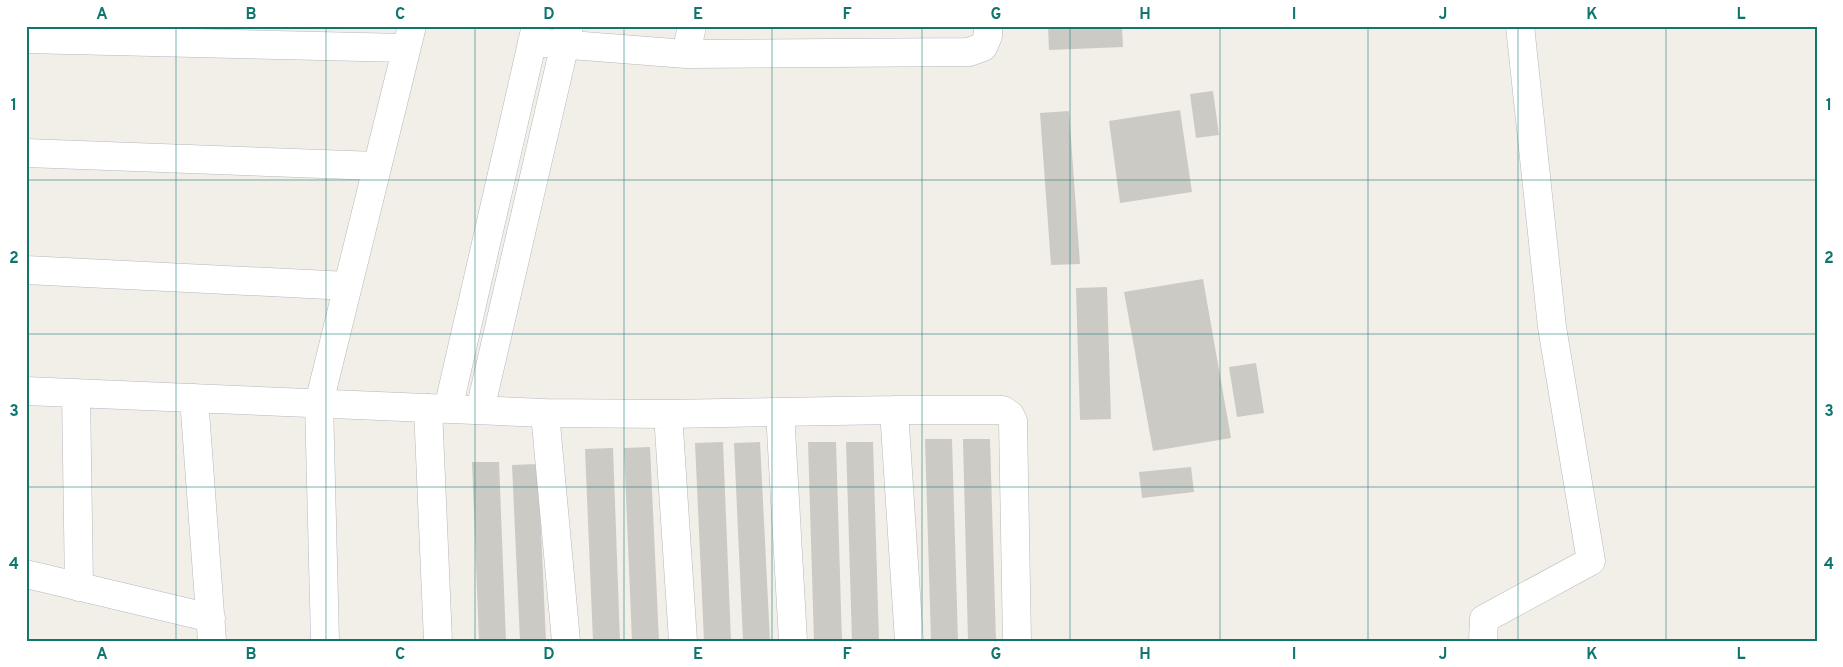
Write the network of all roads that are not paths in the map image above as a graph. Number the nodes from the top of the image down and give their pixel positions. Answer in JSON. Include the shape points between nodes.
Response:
{"nodes":[{"id":1,"x":692,"y":26,"type":"edge"},
{"id":2,"x":988,"y":26,"type":"edge"},
{"id":3,"x":1520,"y":26,"type":"edge"},
{"id":4,"x":534,"y":34,"type":"edge"},
{"id":5,"x":567,"y":35,"type":"edge"},
{"id":6,"x":409,"y":37,"type":"edge"},
{"id":7,"x":26,"y":39,"type":"edge"},
{"id":8,"x":686,"y":54,"type":"junction"},
{"id":9,"x":26,"y":153,"type":"edge"},
{"id":10,"x":377,"y":166,"type":"junction"},
{"id":11,"x":26,"y":270,"type":"edge"},
{"id":12,"x":348,"y":286,"type":"junction"},
{"id":13,"x":26,"y":391,"type":"edge"},
{"id":14,"x":76,"y":393,"type":"junction"},
{"id":15,"x":194,"y":398,"type":"junction"},
{"id":16,"x":319,"y":403,"type":"junction"},
{"id":17,"x":438,"y":408,"type":"junction"},
{"id":18,"x":480,"y":410,"type":"junction"},
{"id":19,"x":894,"y":410,"type":"junction"},
{"id":20,"x":780,"y":412,"type":"junction"},
{"id":21,"x":545,"y":413,"type":"junction"},
{"id":22,"x":668,"y":414,"type":"junction"},
{"id":23,"x":26,"y":574,"type":"edge"},
{"id":24,"x":79,"y":587,"type":"junction"},
{"id":25,"x":212,"y":629,"type":"edge"},
{"id":26,"x":325,"y":641,"type":"edge"},
{"id":27,"x":438,"y":641,"type":"edge"},
{"id":28,"x":566,"y":641,"type":"edge"},
{"id":29,"x":683,"y":641,"type":"edge"},
{"id":30,"x":792,"y":641,"type":"edge"},
{"id":31,"x":910,"y":641,"type":"edge"},
{"id":32,"x":1017,"y":641,"type":"edge"},
{"id":33,"x":1483,"y":641,"type":"edge"}],
"edges":[{"from":1,"to":8,"type":"street"},
{"from":2,"to":8,"type":"street","via":[[983,47],[969,52]]},
{"from":3,"to":33,"type":"street","via":[[1552,327],[1590,561],[1484,619]]},
{"from":4,"to":5,"type":"street"},
{"from":4,"to":17,"type":"street"},
{"from":5,"to":8,"type":"street"},
{"from":5,"to":18,"type":"street"},
{"from":6,"to":7,"type":"street"},
{"from":6,"to":10,"type":"street"},
{"from":9,"to":10,"type":"street"},
{"from":10,"to":12,"type":"street"},
{"from":11,"to":12,"type":"street"},
{"from":12,"to":16,"type":"street"},
{"from":13,"to":14,"type":"street"},
{"from":14,"to":15,"type":"street"},
{"from":14,"to":24,"type":"street"},
{"from":15,"to":16,"type":"street"},
{"from":15,"to":25,"type":"street"},
{"from":16,"to":17,"type":"street"},
{"from":16,"to":26,"type":"street"},
{"from":17,"to":18,"type":"street"},
{"from":17,"to":27,"type":"street"},
{"from":18,"to":21,"type":"street"},
{"from":19,"to":20,"type":"street"},
{"from":19,"to":31,"type":"street"},
{"from":19,"to":32,"type":"street","via":[[1003,410],[1010,415],[1013,421]]},
{"from":20,"to":22,"type":"street"},
{"from":20,"to":30,"type":"street"},
{"from":21,"to":22,"type":"street"},
{"from":21,"to":28,"type":"street"},
{"from":22,"to":29,"type":"street"},
{"from":23,"to":24,"type":"street"},
{"from":24,"to":25,"type":"street"}]}
